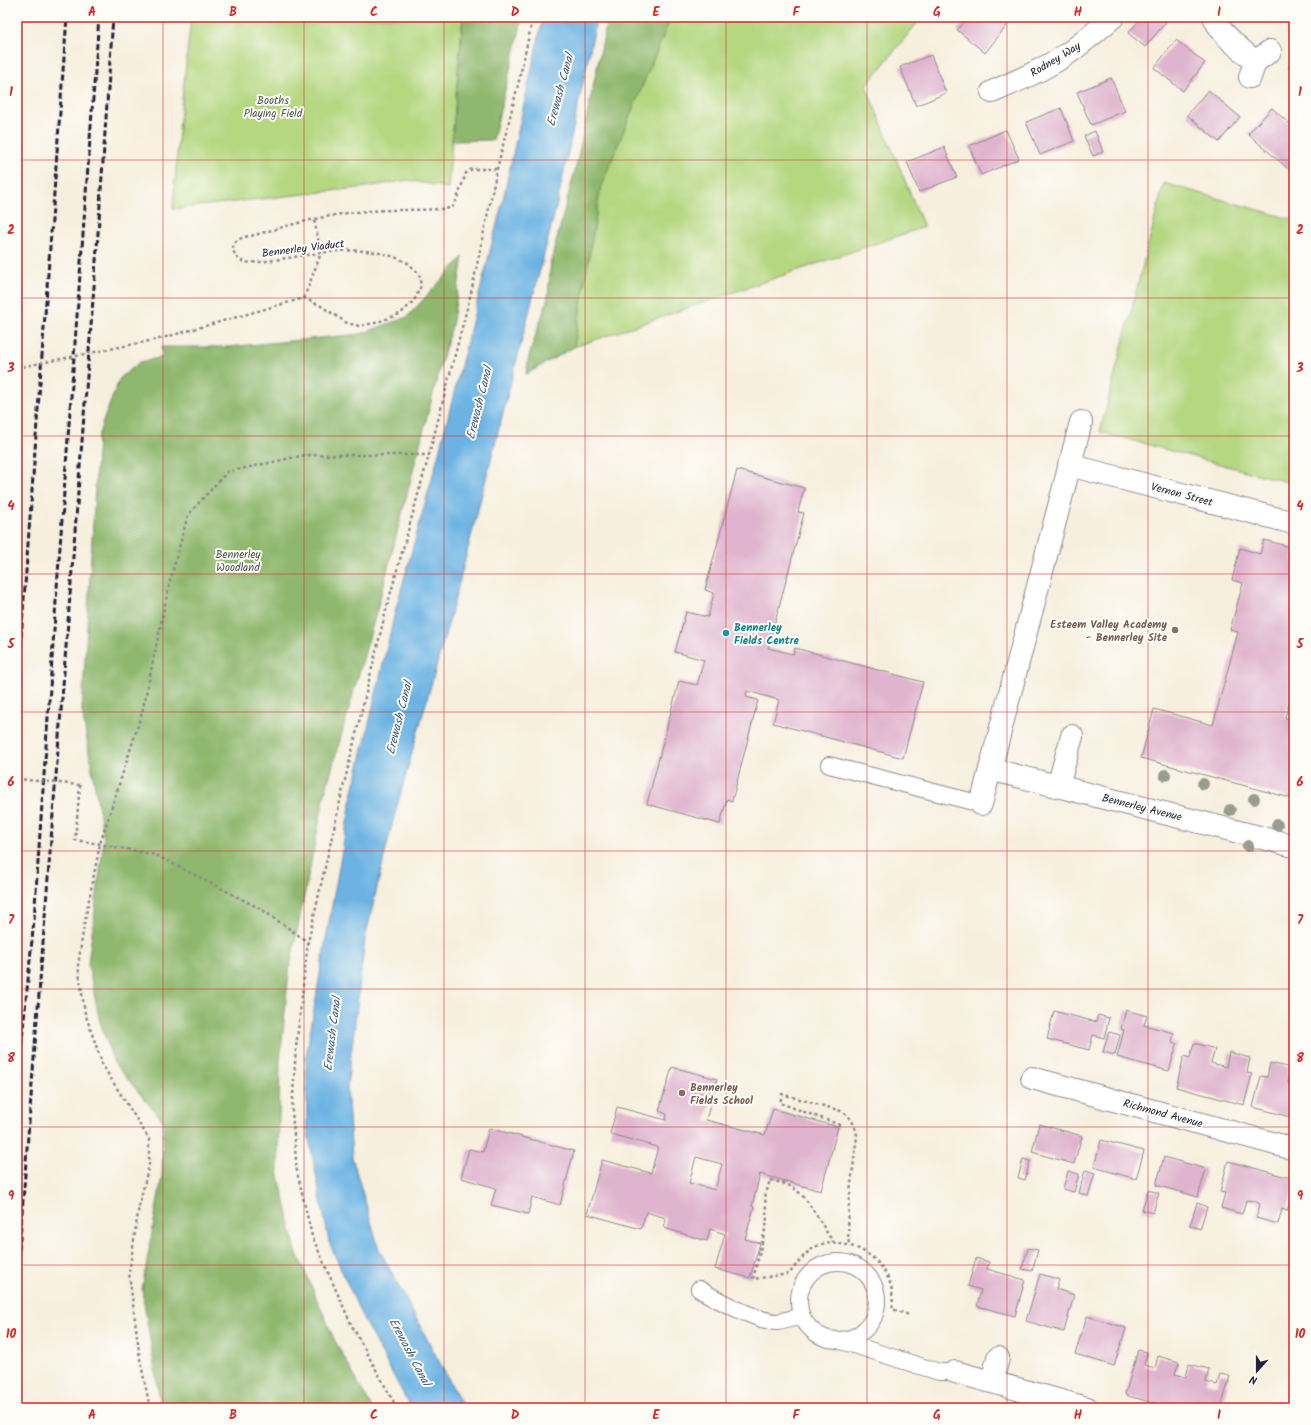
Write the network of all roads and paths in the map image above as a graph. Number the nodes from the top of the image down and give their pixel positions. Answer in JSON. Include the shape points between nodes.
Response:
{"nodes":[{"id":1,"x":533,"y":17,"type":"edge"},
{"id":2,"x":1113,"y":17,"type":"edge"},
{"id":3,"x":1214,"y":17,"type":"edge"},
{"id":4,"x":1258,"y":63,"type":"dead end"},
{"id":5,"x":992,"y":92,"type":"dead end"},
{"id":6,"x":497,"y":169,"type":"junction"},
{"id":7,"x":314,"y":219,"type":"junction"},
{"id":8,"x":321,"y":253,"type":"junction"},
{"id":9,"x":304,"y":298,"type":"junction"},
{"id":10,"x":17,"y":368,"type":"edge"},
{"id":11,"x":1081,"y":422,"type":"dead end"},
{"id":12,"x":429,"y":455,"type":"junction"},
{"id":13,"x":1070,"y":465,"type":"junction"},
{"id":14,"x":1294,"y":523,"type":"edge"},
{"id":15,"x":1072,"y":736,"type":"dead end"},
{"id":16,"x":829,"y":765,"type":"dead end"},
{"id":17,"x":990,"y":770,"type":"junction"},
{"id":18,"x":17,"y":779,"type":"edge"},
{"id":19,"x":1058,"y":786,"type":"junction"},
{"id":20,"x":981,"y":804,"type":"joint"},
{"id":21,"x":100,"y":844,"type":"junction"},
{"id":22,"x":1294,"y":846,"type":"edge"},
{"id":23,"x":308,"y":942,"type":"junction"},
{"id":24,"x":1032,"y":1078,"type":"dead end"},
{"id":25,"x":840,"y":1124,"type":"dead end"},
{"id":26,"x":1294,"y":1149,"type":"edge"},
{"id":27,"x":834,"y":1243,"type":"junction"},
{"id":28,"x":850,"y":1245,"type":"junction"},
{"id":29,"x":699,"y":1290,"type":"dead end"},
{"id":30,"x":908,"y":1315,"type":"dead end"},
{"id":31,"x":801,"y":1316,"type":"junction"},
{"id":32,"x":838,"y":1340,"type":"junction"},
{"id":33,"x":998,"y":1358,"type":"dead end"},
{"id":34,"x":955,"y":1372,"type":"joint"},
{"id":35,"x":992,"y":1382,"type":"junction"},
{"id":36,"x":150,"y":1408,"type":"edge"},
{"id":37,"x":397,"y":1408,"type":"edge"},
{"id":38,"x":1087,"y":1408,"type":"edge"}],
"edges":[{"from":1,"to":6,"type":"path"},
{"from":2,"to":5,"type":"street","name":"Rodney Way","via":[[1066,54]]},
{"from":3,"to":4,"type":"street","via":[[1230,40]]},
{"from":6,"to":7,"type":"path","name":"Bennerley Viaduct","via":[[469,170],[452,208],[371,210]]},
{"from":6,"to":12,"type":"path","via":[[472,289]]},
{"from":7,"to":8,"type":"path"},
{"from":7,"to":8,"type":"path","name":"Bennerley Viaduct","via":[[237,240],[233,245],[233,252],[237,258],[245,262]]},
{"from":8,"to":9,"type":"path"},
{"from":8,"to":9,"type":"path","name":"Bennerley Viaduct","via":[[352,250],[380,253],[406,262],[419,274],[421,286],[414,301],[400,314],[358,326],[347,323]]},
{"from":9,"to":10,"type":"path","bridge":true,"via":[[159,339]]},
{"from":11,"to":13,"type":"street"},
{"from":12,"to":21,"type":"path","via":[[305,455],[227,472],[188,515],[170,582],[142,713]]},
{"from":12,"to":23,"type":"path","via":[[386,610]]},
{"from":13,"to":14,"type":"street","name":"Vernon Street"},
{"from":13,"to":17,"type":"street"},
{"from":15,"to":19,"type":"street"},
{"from":16,"to":20,"type":"lane"},
{"from":17,"to":19,"type":"street","name":"Bennerley Avenue"},
{"from":17,"to":20,"type":"street"},
{"from":18,"to":21,"type":"path","bridge":true,"via":[[80,785],[75,840]]},
{"from":19,"to":22,"type":"street","name":"Bennerley Avenue"},
{"from":21,"to":23,"type":"path","via":[[156,855],[261,910]]},
{"from":21,"to":36,"type":"path","via":[[78,966],[85,1013],[103,1066],[149,1139],[149,1165],[139,1206],[129,1273],[140,1359]]},
{"from":23,"to":37,"type":"path","via":[[292,1110],[297,1172],[312,1236],[351,1324]]},
{"from":24,"to":26,"type":"street","name":"Richmond Avenue"},
{"from":25,"to":28,"type":"path","via":[[780,1103],[782,1094],[841,1111],[854,1123],[857,1135],[848,1214]]},
{"from":27,"to":27,"type":"path","via":[[797,1190],[770,1180],[765,1197],[767,1222],[753,1279],[789,1274],[810,1250],[826,1243]]},
{"from":27,"to":28,"type":"path"},
{"from":28,"to":30,"type":"path","via":[[880,1264],[891,1286],[894,1300],[892,1309]]},
{"from":29,"to":31,"type":"lane","via":[[763,1319],[775,1322]]},
{"from":31,"to":32,"type":"lane","via":[[816,1334]]},
{"from":31,"to":32,"type":"lane","via":[[798,1303],[800,1290],[806,1278],[816,1269],[828,1263],[841,1262],[865,1273],[877,1296],[876,1309],[863,1332],[851,1338]]},
{"from":32,"to":34,"type":"lane","via":[[939,1372]]},
{"from":33,"to":35,"type":"street"},
{"from":34,"to":35,"type":"street"},
{"from":35,"to":38,"type":"street"}]}
